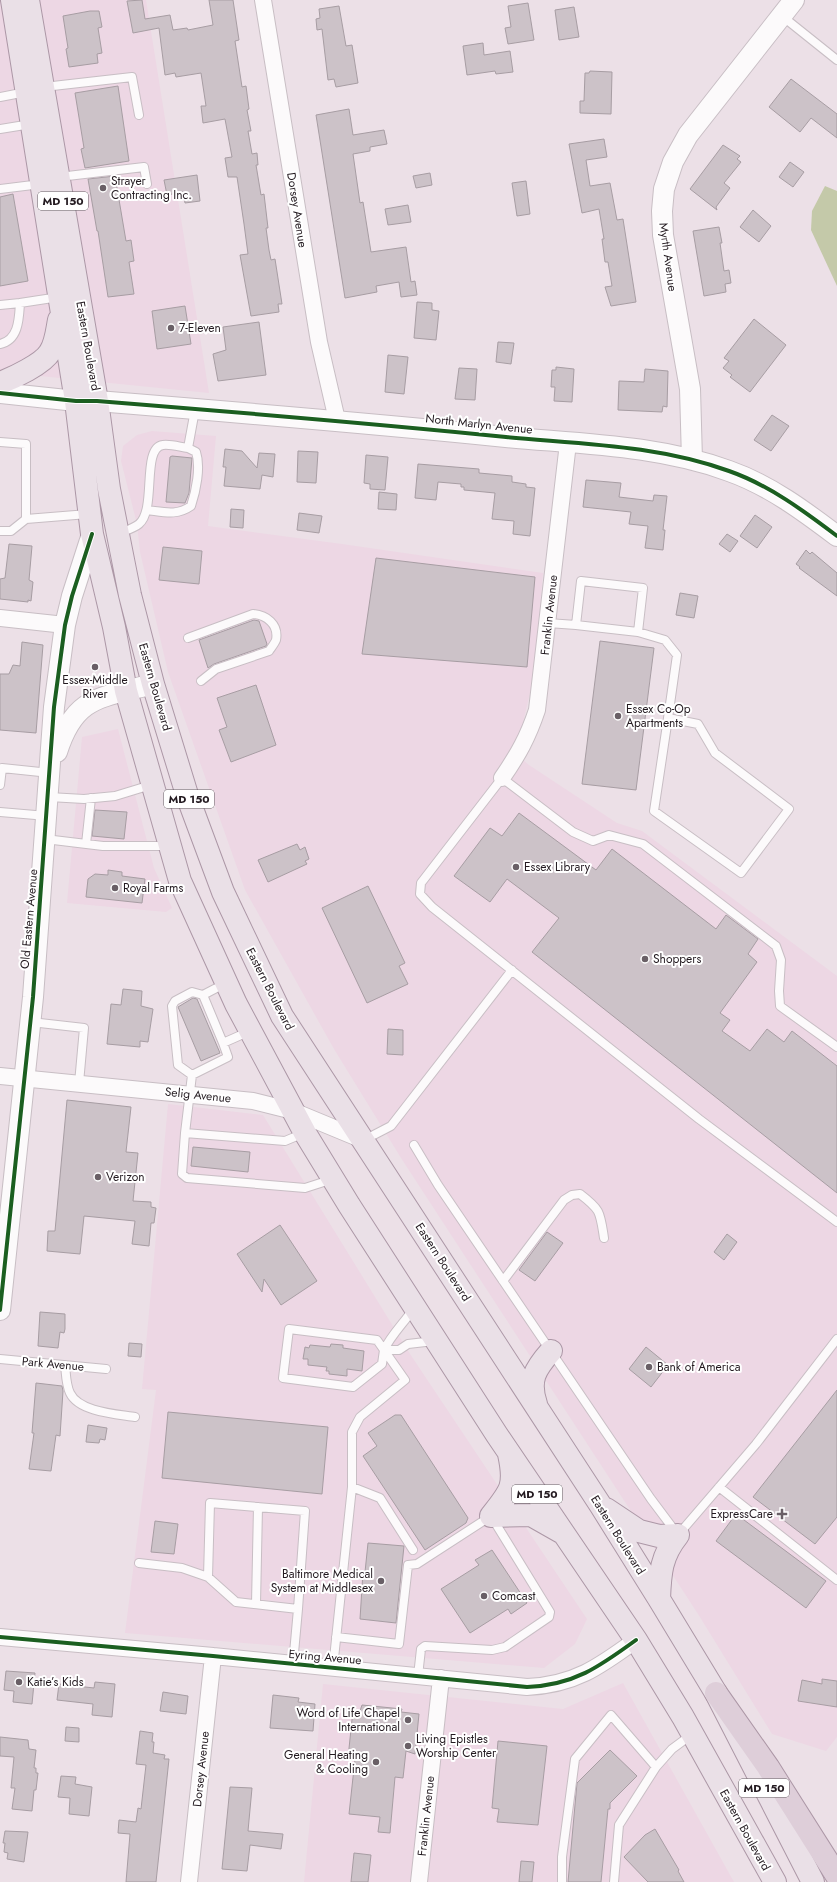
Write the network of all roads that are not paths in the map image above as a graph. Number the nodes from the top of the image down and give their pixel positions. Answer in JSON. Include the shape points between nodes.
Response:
{"nodes":[{"id":1,"x":263,"y":0,"type":"edge"},
{"id":2,"x":794,"y":0,"type":"edge"},
{"id":3,"x":15,"y":6,"type":"edge"},
{"id":4,"x":782,"y":16,"type":"junction"},
{"id":5,"x":837,"y":60,"type":"edge"},
{"id":6,"x":35,"y":89,"type":"junction"},
{"id":7,"x":0,"y":97,"type":"edge"},
{"id":8,"x":139,"y":115,"type":"dead end"},
{"id":9,"x":32,"y":124,"type":"junction"},
{"id":10,"x":0,"y":129,"type":"edge"},
{"id":11,"x":50,"y":181,"type":"junction"},
{"id":12,"x":147,"y":184,"type":"dead end"},
{"id":13,"x":0,"y":189,"type":"edge"},
{"id":14,"x":61,"y":302,"type":"junction"},
{"id":15,"x":20,"y":303,"type":"junction"},
{"id":16,"x":0,"y":305,"type":"edge"},
{"id":17,"x":0,"y":344,"type":"edge"},
{"id":18,"x":0,"y":383,"type":"edge"},
{"id":19,"x":0,"y":393,"type":"edge"},
{"id":20,"x":87,"y":401,"type":"junction"},
{"id":21,"x":195,"y":409,"type":"junction"},
{"id":22,"x":337,"y":420,"type":"junction"},
{"id":23,"x":0,"y":442,"type":"edge"},
{"id":24,"x":568,"y":443,"type":"junction"},
{"id":25,"x":188,"y":448,"type":"junction"},
{"id":26,"x":692,"y":460,"type":"junction"},
{"id":27,"x":147,"y":510,"type":"junction"},
{"id":28,"x":26,"y":519,"type":"junction"},
{"id":29,"x":91,"y":524,"type":"junction"},
{"id":30,"x":0,"y":530,"type":"edge"},
{"id":31,"x":118,"y":534,"type":"junction"},
{"id":32,"x":837,"y":536,"type":"edge"},
{"id":33,"x":0,"y":618,"type":"edge"},
{"id":34,"x":548,"y":623,"type":"junction"},
{"id":35,"x":576,"y":625,"type":"junction"},
{"id":36,"x":65,"y":626,"type":"junction"},
{"id":37,"x":638,"y":632,"type":"junction"},
{"id":38,"x":188,"y":638,"type":"dead end"},
{"id":39,"x":201,"y":681,"type":"dead end"},
{"id":40,"x":153,"y":684,"type":"junction"},
{"id":41,"x":126,"y":691,"type":"junction"},
{"id":42,"x":668,"y":718,"type":"junction"},
{"id":43,"x":51,"y":773,"type":"junction"},
{"id":44,"x":502,"y":778,"type":"junction"},
{"id":45,"x":152,"y":784,"type":"junction"},
{"id":46,"x":0,"y":785,"type":"edge"},
{"id":47,"x":49,"y":796,"type":"junction"},
{"id":48,"x":91,"y":798,"type":"junction"},
{"id":49,"x":0,"y":812,"type":"edge"},
{"id":50,"x":47,"y":816,"type":"junction"},
{"id":51,"x":45,"y":839,"type":"junction"},
{"id":52,"x":86,"y":844,"type":"junction"},
{"id":53,"x":170,"y":846,"type":"junction"},
{"id":54,"x":512,"y":970,"type":"junction"},
{"id":55,"x":227,"y":983,"type":"junction"},
{"id":56,"x":203,"y":995,"type":"junction"},
{"id":57,"x":30,"y":1022,"type":"junction"},
{"id":58,"x":250,"y":1031,"type":"junction"},
{"id":59,"x":223,"y":1043,"type":"junction"},
{"id":60,"x":837,"y":1047,"type":"edge"},
{"id":61,"x":192,"y":1075,"type":"junction"},
{"id":62,"x":0,"y":1076,"type":"edge"},
{"id":63,"x":25,"y":1078,"type":"junction"},
{"id":64,"x":79,"y":1083,"type":"junction"},
{"id":65,"x":190,"y":1094,"type":"junction"},
{"id":66,"x":293,"y":1111,"type":"junction"},
{"id":67,"x":185,"y":1133,"type":"junction"},
{"id":68,"x":305,"y":1133,"type":"junction"},
{"id":69,"x":363,"y":1140,"type":"junction"},
{"id":70,"x":414,"y":1145,"type":"dead end"},
{"id":71,"x":333,"y":1179,"type":"junction"},
{"id":72,"x":837,"y":1222,"type":"edge"},
{"id":73,"x":604,"y":1238,"type":"dead end"},
{"id":74,"x":503,"y":1281,"type":"junction"},
{"id":75,"x":415,"y":1308,"type":"junction"},
{"id":76,"x":0,"y":1310,"type":"edge"},
{"id":77,"x":837,"y":1339,"type":"edge"},
{"id":78,"x":437,"y":1341,"type":"junction"},
{"id":79,"x":384,"y":1350,"type":"junction"},
{"id":80,"x":551,"y":1351,"type":"junction"},
{"id":81,"x":0,"y":1359,"type":"edge"},
{"id":82,"x":65,"y":1365,"type":"junction"},
{"id":83,"x":106,"y":1369,"type":"dead end"},
{"id":84,"x":538,"y":1409,"type":"junction"},
{"id":85,"x":135,"y":1417,"type":"dead end"},
{"id":86,"x":509,"y":1452,"type":"junction"},
{"id":87,"x":352,"y":1487,"type":"junction"},
{"id":88,"x":719,"y":1487,"type":"junction"},
{"id":89,"x":600,"y":1506,"type":"junction"},
{"id":90,"x":258,"y":1507,"type":"junction"},
{"id":91,"x":490,"y":1516,"type":"junction"},
{"id":92,"x":564,"y":1534,"type":"junction"},
{"id":93,"x":678,"y":1534,"type":"junction"},
{"id":94,"x":413,"y":1550,"type":"dead end"},
{"id":95,"x":139,"y":1563,"type":"dead end"},
{"id":96,"x":208,"y":1577,"type":"junction"},
{"id":97,"x":837,"y":1580,"type":"edge"},
{"id":98,"x":659,"y":1599,"type":"junction"},
{"id":99,"x":256,"y":1604,"type":"junction"},
{"id":100,"x":298,"y":1609,"type":"junction"},
{"id":101,"x":0,"y":1637,"type":"edge"},
{"id":102,"x":336,"y":1637,"type":"junction"},
{"id":103,"x":636,"y":1640,"type":"junction"},
{"id":104,"x":213,"y":1656,"type":"junction"},
{"id":105,"x":294,"y":1664,"type":"junction"},
{"id":106,"x":333,"y":1668,"type":"junction"},
{"id":107,"x":418,"y":1676,"type":"junction"},
{"id":108,"x":441,"y":1678,"type":"junction"},
{"id":109,"x":716,"y":1693,"type":"junction"},
{"id":110,"x":692,"y":1735,"type":"junction"},
{"id":111,"x":656,"y":1767,"type":"junction"},
{"id":112,"x":837,"y":1876,"type":"edge"},
{"id":113,"x":189,"y":1882,"type":"edge"},
{"id":114,"x":419,"y":1882,"type":"edge"},
{"id":115,"x":562,"y":1882,"type":"edge"},
{"id":116,"x":614,"y":1882,"type":"edge"},
{"id":117,"x":774,"y":1882,"type":"edge"},
{"id":118,"x":813,"y":1882,"type":"edge"}],
"edges":[{"from":1,"to":22,"type":"street","name":"Dorsey Avenue","via":[[319,342]]},
{"from":2,"to":4,"type":"street","name":"Myrth Avenue"},
{"from":3,"to":6,"type":"main road","name":"Eastern Boulevard","number":"MD 150"},
{"from":4,"to":5,"type":"lane"},
{"from":4,"to":26,"type":"street","name":"Myrth Avenue","via":[[688,135],[673,162],[664,189],[663,235],[690,389]]},
{"from":6,"to":7,"type":"lane"},
{"from":6,"to":8,"type":"lane","via":[[132,76]]},
{"from":6,"to":9,"type":"main road","name":"Eastern Boulevard","number":"MD 150"},
{"from":6,"to":11,"type":"main road","name":"Eastern Boulevard","number":"MD 150"},
{"from":9,"to":10,"type":"lane"},
{"from":9,"to":11,"type":"main road","name":"Eastern Boulevard","number":"MD 150"},
{"from":11,"to":12,"type":"lane","via":[[144,167]]},
{"from":11,"to":13,"type":"lane"},
{"from":11,"to":14,"type":"main road","name":"Eastern Boulevard","number":"MD 150"},
{"from":11,"to":20,"type":"main road","name":"Eastern Boulevard","number":"MD 150"},
{"from":14,"to":15,"type":"lane"},
{"from":14,"to":18,"type":"main road","via":[[56,338],[50,353],[30,368]]},
{"from":14,"to":20,"type":"main road","name":"Eastern Boulevard","number":"MD 150"},
{"from":15,"to":16,"type":"lane"},
{"from":15,"to":17,"type":"lane","via":[[16,332]]},
{"from":19,"to":20,"type":"street","name":"North Marlyn Avenue"},
{"from":20,"to":21,"type":"street","name":"North Marlyn Avenue"},
{"from":20,"to":29,"type":"main road","name":"Eastern Boulevard","number":"MD 150"},
{"from":20,"to":31,"type":"main road","name":"Eastern Boulevard","number":"MD 150"},
{"from":21,"to":22,"type":"street","name":"North Marlyn Avenue"},
{"from":21,"to":25,"type":"lane"},
{"from":22,"to":24,"type":"street","name":"North Marlyn Avenue"},
{"from":23,"to":28,"type":"lane","via":[[26,444]]},
{"from":24,"to":26,"type":"street","name":"North Marlyn Avenue","via":[[664,452]]},
{"from":24,"to":34,"type":"street","name":"Franklin Avenue"},
{"from":25,"to":27,"type":"lane","via":[[163,445],[156,448],[153,453]]},
{"from":25,"to":27,"type":"lane","via":[[196,452],[198,459],[195,493],[191,506],[175,513]]},
{"from":26,"to":32,"type":"street","name":"North Marlyn Avenue","via":[[730,471],[759,484],[806,512]]},
{"from":27,"to":31,"type":"lane","via":[[140,524]]},
{"from":28,"to":29,"type":"lane"},
{"from":28,"to":30,"type":"lane","via":[[11,531]]},
{"from":29,"to":36,"type":"street","name":"Old Eastern Avenue"},
{"from":29,"to":41,"type":"main road","name":"Eastern Boulevard","number":"MD 150"},
{"from":31,"to":40,"type":"main road","name":"Eastern Boulevard","number":"MD 150","via":[[130,596]]},
{"from":33,"to":36,"type":"street"},
{"from":34,"to":35,"type":"lane"},
{"from":34,"to":44,"type":"street","name":"Franklin Avenue","via":[[540,694],[535,715],[527,739]]},
{"from":35,"to":37,"type":"lane"},
{"from":35,"to":37,"type":"lane","via":[[582,581],[643,588]]},
{"from":36,"to":43,"type":"street","name":"Old Eastern Avenue","via":[[54,707]]},
{"from":37,"to":42,"type":"lane","via":[[665,640],[677,655]]},
{"from":38,"to":39,"type":"lane","via":[[253,614],[269,618],[276,632],[276,640],[269,651],[216,669]]},
{"from":40,"to":41,"type":"street","name":"Old Eastern Avenue"},
{"from":40,"to":69,"type":"main road","name":"Eastern Boulevard","number":"MD 150","via":[[188,798],[223,892],[282,1016]]},
{"from":41,"to":43,"type":"street","name":"Old Eastern Avenue","via":[[94,700],[72,717],[61,738]]},
{"from":41,"to":45,"type":"main road","name":"Eastern Boulevard","number":"MD 150"},
{"from":42,"to":42,"type":"lane","via":[[698,724],[715,753],[789,809],[742,873],[654,811]]},
{"from":43,"to":46,"type":"lane","via":[[2,768]]},
{"from":43,"to":47,"type":"street","name":"Old Eastern Avenue"},
{"from":44,"to":54,"type":"lane","via":[[421,883],[420,894],[432,907]]},
{"from":44,"to":60,"type":"lane","via":[[573,832],[593,841],[609,835],[643,844],[776,946],[782,960],[780,1006]]},
{"from":45,"to":48,"type":"lane","via":[[115,796]]},
{"from":45,"to":53,"type":"main road","name":"Eastern Boulevard","number":"MD 150"},
{"from":47,"to":48,"type":"lane"},
{"from":47,"to":50,"type":"street","name":"Old Eastern Avenue"},
{"from":48,"to":52,"type":"lane"},
{"from":49,"to":50,"type":"lane"},
{"from":50,"to":51,"type":"street","name":"Old Eastern Avenue"},
{"from":51,"to":52,"type":"lane"},
{"from":51,"to":57,"type":"street","name":"Old Eastern Avenue"},
{"from":52,"to":53,"type":"lane"},
{"from":53,"to":55,"type":"main road","name":"Eastern Boulevard","number":"MD 150","via":[[180,881]]},
{"from":54,"to":69,"type":"lane","via":[[391,1126]]},
{"from":54,"to":72,"type":"lane","via":[[717,1133]]},
{"from":55,"to":56,"type":"lane"},
{"from":55,"to":58,"type":"main road","name":"Eastern Boulevard","number":"MD 150"},
{"from":56,"to":59,"type":"lane"},
{"from":56,"to":61,"type":"lane","via":[[192,992],[175,1001],[172,1006],[178,1065]]},
{"from":57,"to":63,"type":"street","name":"Old Eastern Avenue"},
{"from":57,"to":64,"type":"lane","via":[[84,1028]]},
{"from":58,"to":59,"type":"lane"},
{"from":58,"to":66,"type":"main road","name":"Eastern Boulevard","number":"MD 150"},
{"from":59,"to":61,"type":"lane","via":[[228,1057]]},
{"from":61,"to":65,"type":"lane"},
{"from":62,"to":63,"type":"street","name":"Selig Avenue"},
{"from":63,"to":64,"type":"street","name":"Selig Avenue"},
{"from":63,"to":76,"type":"street","name":"Old Eastern Avenue"},
{"from":64,"to":65,"type":"street","name":"Selig Avenue"},
{"from":65,"to":66,"type":"street","name":"Selig Avenue","via":[[253,1101]]},
{"from":65,"to":67,"type":"lane"},
{"from":66,"to":68,"type":"main road","name":"Eastern Boulevard","number":"MD 150"},
{"from":66,"to":69,"type":"street","name":"Selig Avenue"},
{"from":67,"to":68,"type":"lane","via":[[285,1141]]},
{"from":67,"to":71,"type":"lane","via":[[182,1174],[187,1178],[305,1188]]},
{"from":68,"to":71,"type":"main road","name":"Eastern Boulevard","number":"MD 150"},
{"from":69,"to":84,"type":"main road","name":"Eastern Boulevard","number":"MD 150"},
{"from":70,"to":74,"type":"lane"},
{"from":71,"to":75,"type":"main road","name":"Eastern Boulevard","number":"MD 150"},
{"from":73,"to":74,"type":"lane","via":[[600,1216],[595,1206],[580,1194],[572,1195],[564,1200]]},
{"from":74,"to":80,"type":"lane"},
{"from":75,"to":78,"type":"main road","name":"Eastern Boulevard","number":"MD 150"},
{"from":75,"to":79,"type":"lane","via":[[390,1337]]},
{"from":77,"to":88,"type":"lane","via":[[756,1444]]},
{"from":78,"to":79,"type":"lane","via":[[408,1344],[399,1350]]},
{"from":78,"to":86,"type":"main road","name":"Eastern Boulevard","number":"MD 150"},
{"from":79,"to":79,"type":"lane","via":[[377,1340],[289,1329],[283,1378],[353,1387],[382,1364]]},
{"from":79,"to":87,"type":"lane","via":[[405,1380],[360,1417],[352,1432]]},
{"from":80,"to":84,"type":"main road","via":[[533,1375],[531,1390]]},
{"from":80,"to":93,"type":"lane","via":[[651,1499]]},
{"from":81,"to":82,"type":"lane","name":"Park Avenue"},
{"from":82,"to":83,"type":"lane","name":"Park Avenue"},
{"from":82,"to":85,"type":"lane","via":[[69,1392],[74,1401],[98,1411]]},
{"from":84,"to":89,"type":"main road","name":"Eastern Boulevard","number":"MD 150"},
{"from":86,"to":91,"type":"main road","via":[[513,1475],[512,1487]]},
{"from":86,"to":92,"type":"main road","name":"Eastern Boulevard","number":"MD 150"},
{"from":87,"to":94,"type":"lane","via":[[380,1498]]},
{"from":87,"to":102,"type":"lane"},
{"from":88,"to":93,"type":"lane"},
{"from":88,"to":97,"type":"lane"},
{"from":89,"to":93,"type":"main road","via":[[639,1531],[659,1536]]},
{"from":89,"to":98,"type":"main road","name":"Eastern Boulevard","number":"MD 150"},
{"from":90,"to":96,"type":"lane","via":[[210,1504]]},
{"from":90,"to":99,"type":"lane"},
{"from":90,"to":100,"type":"lane","via":[[305,1511]]},
{"from":91,"to":92,"type":"main road","via":[[531,1515]]},
{"from":91,"to":102,"type":"lane","via":[[417,1564],[408,1565],[399,1644]]},
{"from":91,"to":107,"type":"lane","via":[[550,1612],[549,1617],[505,1647],[492,1650],[425,1646],[421,1649]]},
{"from":92,"to":103,"type":"main road","name":"Eastern Boulevard","number":"MD 150"},
{"from":93,"to":98,"type":"main road","via":[[668,1547],[661,1566]]},
{"from":95,"to":96,"type":"lane","via":[[182,1568]]},
{"from":96,"to":99,"type":"lane","via":[[236,1602]]},
{"from":98,"to":109,"type":"main road","name":"Eastern Boulevard","number":"MD 150"},
{"from":99,"to":100,"type":"lane"},
{"from":100,"to":105,"type":"lane"},
{"from":101,"to":104,"type":"street","name":"Eyring Avenue"},
{"from":102,"to":106,"type":"lane"},
{"from":103,"to":108,"type":"street","name":"Eyring Avenue","via":[[601,1664],[559,1684],[527,1687]]},
{"from":103,"to":110,"type":"main road","name":"Eastern Boulevard","number":"MD 150"},
{"from":104,"to":105,"type":"street","name":"Eyring Avenue"},
{"from":104,"to":113,"type":"street","name":"Dorsey Avenue"},
{"from":105,"to":106,"type":"street","name":"Eyring Avenue"},
{"from":106,"to":107,"type":"street","name":"Eyring Avenue"},
{"from":107,"to":108,"type":"street","name":"Eyring Avenue"},
{"from":108,"to":114,"type":"street","name":"Franklin Avenue"},
{"from":109,"to":112,"type":"highway","via":[[768,1767]]},
{"from":109,"to":118,"type":"main road","name":"Eastern Boulevard","number":"MD 150"},
{"from":110,"to":111,"type":"lane","via":[[672,1749]]},
{"from":110,"to":117,"type":"main road","name":"Eastern Boulevard","number":"MD 150"},
{"from":111,"to":115,"type":"lane","via":[[611,1715],[575,1759],[562,1857]]},
{"from":111,"to":116,"type":"lane","via":[[619,1825]]}]}
